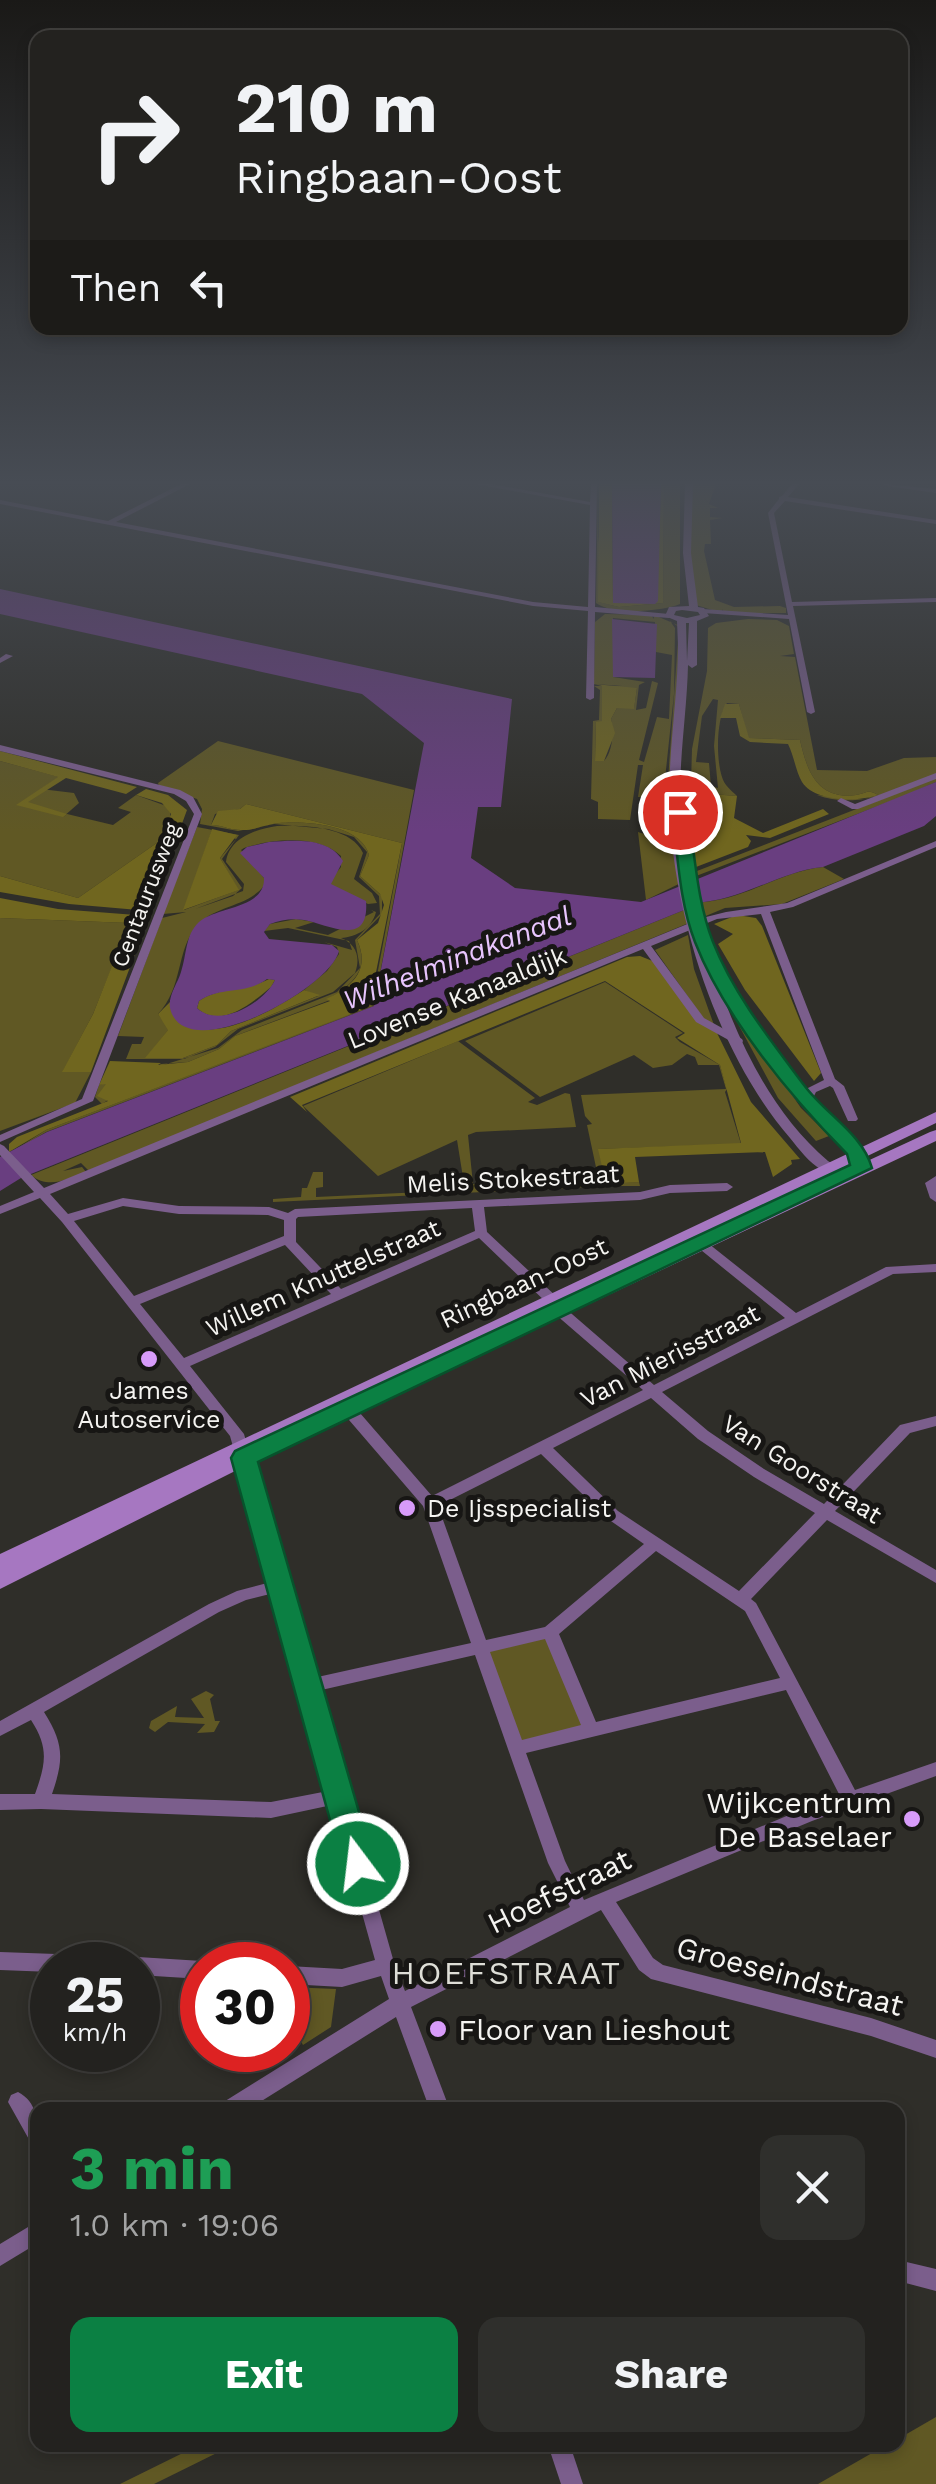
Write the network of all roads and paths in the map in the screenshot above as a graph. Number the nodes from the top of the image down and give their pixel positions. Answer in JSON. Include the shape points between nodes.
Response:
{"nodes":[{"id":1,"x":511,"y":600,"type":"edge"},
{"id":2,"x":589,"y":600,"type":"edge"},
{"id":3,"x":682,"y":600,"type":"edge"},
{"id":4,"x":693,"y":600,"type":"edge"},
{"id":5,"x":789,"y":600,"type":"edge"},
{"id":6,"x":936,"y":600,"type":"edge"},
{"id":7,"x":790,"y":604,"type":"junction"},
{"id":8,"x":682,"y":607,"type":"junction"},
{"id":9,"x":589,"y":610,"type":"junction"},
{"id":10,"x":669,"y":613,"type":"junction"},
{"id":11,"x":695,"y":616,"type":"junction"},
{"id":12,"x":792,"y":617,"type":"junction"},
{"id":13,"x":590,"y":698,"type":"dead end"},
{"id":14,"x":812,"y":712,"type":"dead end"},
{"id":15,"x":0,"y":748,"type":"edge"},
{"id":16,"x":936,"y":776,"type":"edge"},
{"id":17,"x":841,"y":801,"type":"dead end"},
{"id":18,"x":936,"y":844,"type":"edge"},
{"id":19,"x":764,"y":910,"type":"junction"},
{"id":20,"x":700,"y":940,"type":"junction"},
{"id":21,"x":645,"y":945,"type":"junction"},
{"id":22,"x":738,"y":1042,"type":"junction"},
{"id":23,"x":830,"y":1082,"type":"junction"},
{"id":24,"x":812,"y":1111,"type":"junction"},
{"id":25,"x":936,"y":1117,"type":"edge"},
{"id":26,"x":852,"y":1120,"type":"dead end"},
{"id":27,"x":936,"y":1135,"type":"edge"},
{"id":28,"x":0,"y":1139,"type":"edge"},
{"id":29,"x":3,"y":1151,"type":"edge"},
{"id":30,"x":857,"y":1164,"type":"junction"},
{"id":31,"x":828,"y":1168,"type":"junction"},
{"id":32,"x":934,"y":1180,"type":"edge"},
{"id":33,"x":727,"y":1187,"type":"dead end"},
{"id":34,"x":43,"y":1192,"type":"junction"},
{"id":35,"x":936,"y":1198,"type":"edge"},
{"id":36,"x":478,"y":1204,"type":"junction"},
{"id":37,"x":0,"y":1210,"type":"edge"},
{"id":38,"x":295,"y":1214,"type":"junction"},
{"id":39,"x":66,"y":1220,"type":"junction"},
{"id":40,"x":481,"y":1233,"type":"junction"},
{"id":41,"x":288,"y":1240,"type":"junction"},
{"id":42,"x":700,"y":1243,"type":"junction"},
{"id":43,"x":936,"y":1268,"type":"edge"},
{"id":44,"x":340,"y":1294,"type":"junction"},
{"id":45,"x":132,"y":1302,"type":"junction"},
{"id":46,"x":556,"y":1306,"type":"junction"},
{"id":47,"x":795,"y":1319,"type":"junction"},
{"id":48,"x":183,"y":1364,"type":"junction"},
{"id":49,"x":651,"y":1390,"type":"junction"},
{"id":50,"x":348,"y":1409,"type":"junction"},
{"id":51,"x":936,"y":1421,"type":"edge"},
{"id":52,"x":542,"y":1446,"type":"junction"},
{"id":53,"x":243,"y":1451,"type":"junction"},
{"id":54,"x":430,"y":1504,"type":"junction"},
{"id":55,"x":826,"y":1511,"type":"junction"},
{"id":56,"x":654,"y":1544,"type":"junction"},
{"id":57,"x":0,"y":1563,"type":"edge"},
{"id":58,"x":936,"y":1577,"type":"edge"},
{"id":59,"x":0,"y":1581,"type":"edge"},
{"id":60,"x":280,"y":1586,"type":"junction"},
{"id":61,"x":740,"y":1600,"type":"junction"},
{"id":62,"x":550,"y":1632,"type":"junction"},
{"id":63,"x":482,"y":1647,"type":"junction"},
{"id":64,"x":790,"y":1682,"type":"junction"},
{"id":65,"x":307,"y":1686,"type":"junction"},
{"id":66,"x":33,"y":1709,"type":"junction"},
{"id":67,"x":0,"y":1730,"type":"edge"},
{"id":68,"x":592,"y":1730,"type":"junction"},
{"id":69,"x":518,"y":1748,"type":"junction"},
{"id":70,"x":936,"y":1769,"type":"edge"},
{"id":71,"x":340,"y":1796,"type":"junction"},
{"id":72,"x":851,"y":1800,"type":"junction"},
{"id":73,"x":41,"y":1801,"type":"junction"},
{"id":74,"x":0,"y":1802,"type":"edge"},
{"id":75,"x":604,"y":1899,"type":"junction"},
{"id":76,"x":582,"y":1912,"type":"junction"},
{"id":77,"x":0,"y":1961,"type":"edge"},
{"id":78,"x":30,"y":1962,"type":"edge"},
{"id":79,"x":386,"y":1966,"type":"junction"},
{"id":80,"x":310,"y":1976,"type":"edge"},
{"id":81,"x":402,"y":2002,"type":"junction"},
{"id":82,"x":936,"y":2049,"type":"edge"},
{"id":83,"x":18,"y":2102,"type":"dead end"},
{"id":84,"x":243,"y":2102,"type":"edge"},
{"id":85,"x":437,"y":2102,"type":"edge"},
{"id":86,"x":30,"y":2122,"type":"edge"},
{"id":87,"x":30,"y":2236,"type":"edge"},
{"id":88,"x":0,"y":2256,"type":"edge"},
{"id":89,"x":905,"y":2273,"type":"edge"},
{"id":90,"x":936,"y":2280,"type":"edge"},
{"id":91,"x":561,"y":2452,"type":"edge"},
{"id":92,"x":572,"y":2484,"type":"edge"}],
"edges":[{"from":1,"to":9,"type":"street"},
{"from":2,"to":9,"type":"street"},
{"from":3,"to":8,"type":"street"},
{"from":4,"to":11,"type":"street"},
{"from":5,"to":7,"type":"street"},
{"from":6,"to":7,"type":"street"},
{"from":7,"to":12,"type":"street"},
{"from":8,"to":10,"type":"street"},
{"from":8,"to":11,"type":"street"},
{"from":9,"to":10,"type":"street"},
{"from":9,"to":13,"type":"street"},
{"from":10,"to":11,"type":"street"},
{"from":11,"to":12,"type":"street"},
{"from":11,"to":20,"type":"street","via":[[674,771],[682,878]]},
{"from":12,"to":14,"type":"street"},
{"from":15,"to":28,"type":"street","name":"Centaurusweg","via":[[177,792],[198,814],[87,1101]]},
{"from":16,"to":17,"type":"street","via":[[855,808]]},
{"from":18,"to":19,"type":"street","name":"Lovense Kanaaldijk"},
{"from":19,"to":21,"type":"street","name":"Lovense Kanaaldijk","via":[[728,912]]},
{"from":19,"to":23,"type":"street"},
{"from":20,"to":22,"type":"street"},
{"from":20,"to":24,"type":"street"},
{"from":21,"to":22,"type":"street","via":[[700,1020]]},
{"from":21,"to":34,"type":"street","name":"Lovense Kanaaldijk"},
{"from":22,"to":31,"type":"street","via":[[767,1101]]},
{"from":23,"to":24,"type":"street","via":[[808,1096]]},
{"from":23,"to":26,"type":"street"},
{"from":24,"to":30,"type":"street"},
{"from":25,"to":30,"type":"main road","name":"Ringbaan-Oost"},
{"from":27,"to":30,"type":"main road","name":"Ringbaan-Oost"},
{"from":29,"to":34,"type":"street"},
{"from":30,"to":31,"type":"main road","name":"Ringbaan-Oost"},
{"from":30,"to":42,"type":"main road","name":"Ringbaan-Oost"},
{"from":31,"to":46,"type":"main road","name":"Ringbaan-Oost"},
{"from":32,"to":35,"type":"street"},
{"from":33,"to":36,"type":"street","name":"Melis Stokestraat"},
{"from":34,"to":37,"type":"street","name":"Lovense Kanaaldijk"},
{"from":34,"to":39,"type":"street"},
{"from":36,"to":38,"type":"street","name":"Melis Stokestraat"},
{"from":36,"to":40,"type":"street"},
{"from":38,"to":39,"type":"street","name":"Melis Stokestraat","via":[[123,1202]]},
{"from":38,"to":41,"type":"street"},
{"from":39,"to":45,"type":"street"},
{"from":40,"to":44,"type":"street","name":"Willem Knuttelstraat"},
{"from":40,"to":46,"type":"street","name":"Van Goorstraat"},
{"from":41,"to":44,"type":"street"},
{"from":41,"to":45,"type":"street"},
{"from":42,"to":46,"type":"main road","name":"Ringbaan-Oost"},
{"from":42,"to":47,"type":"street"},
{"from":43,"to":47,"type":"street","name":"Van Mierisstraat","via":[[891,1270]]},
{"from":44,"to":48,"type":"street","name":"Willem Knuttelstraat"},
{"from":45,"to":48,"type":"street"},
{"from":46,"to":49,"type":"street","name":"Van Goorstraat"},
{"from":46,"to":50,"type":"main road","name":"Ringbaan-Oost"},
{"from":46,"to":53,"type":"main road","name":"Ringbaan-Oost"},
{"from":47,"to":49,"type":"street","name":"Van Mierisstraat"},
{"from":48,"to":53,"type":"street"},
{"from":49,"to":52,"type":"street","name":"Van Mierisstraat"},
{"from":49,"to":55,"type":"street","name":"Van Goorstraat","via":[[731,1454]]},
{"from":50,"to":53,"type":"main road","name":"Ringbaan-Oost"},
{"from":50,"to":54,"type":"street"},
{"from":51,"to":55,"type":"street","via":[[906,1430]]},
{"from":52,"to":54,"type":"street","name":"Van Mierisstraat"},
{"from":52,"to":56,"type":"street","via":[[613,1515]]},
{"from":53,"to":57,"type":"main road","name":"Ringbaan-Oost"},
{"from":53,"to":59,"type":"main road","name":"Ringbaan-Oost"},
{"from":53,"to":60,"type":"street"},
{"from":54,"to":63,"type":"street"},
{"from":55,"to":58,"type":"street","name":"Van Goorstraat"},
{"from":55,"to":61,"type":"street"},
{"from":56,"to":61,"type":"street"},
{"from":56,"to":62,"type":"street"},
{"from":60,"to":65,"type":"street"},
{"from":60,"to":66,"type":"street","via":[[214,1608]]},
{"from":61,"to":64,"type":"street","via":[[755,1612]]},
{"from":62,"to":63,"type":"street"},
{"from":62,"to":68,"type":"street"},
{"from":63,"to":65,"type":"street"},
{"from":63,"to":69,"type":"street"},
{"from":64,"to":68,"type":"street"},
{"from":64,"to":72,"type":"street"},
{"from":65,"to":71,"type":"street"},
{"from":66,"to":67,"type":"street"},
{"from":66,"to":73,"type":"street","via":[[52,1737],[56,1758]]},
{"from":68,"to":69,"type":"street"},
{"from":69,"to":76,"type":"street","via":[[557,1863]]},
{"from":70,"to":72,"type":"street","name":"Hoefstraat"},
{"from":71,"to":73,"type":"street","via":[[271,1810]]},
{"from":71,"to":79,"type":"street"},
{"from":72,"to":75,"type":"street","name":"Hoefstraat"},
{"from":73,"to":74,"type":"street"},
{"from":75,"to":76,"type":"street","name":"Hoefstraat"},
{"from":75,"to":82,"type":"street","name":"Groeseindstraat","via":[[658,1973]]},
{"from":76,"to":81,"type":"street","name":"Hoefstraat"},
{"from":77,"to":78,"type":"street"},
{"from":79,"to":80,"type":"street","via":[[342,1978]]},
{"from":79,"to":81,"type":"street"},
{"from":81,"to":84,"type":"street","name":"Hoefstraat"},
{"from":81,"to":85,"type":"street"},
{"from":83,"to":86,"type":"street"},
{"from":87,"to":88,"type":"street"},
{"from":89,"to":90,"type":"street"},
{"from":91,"to":92,"type":"street"}]}
